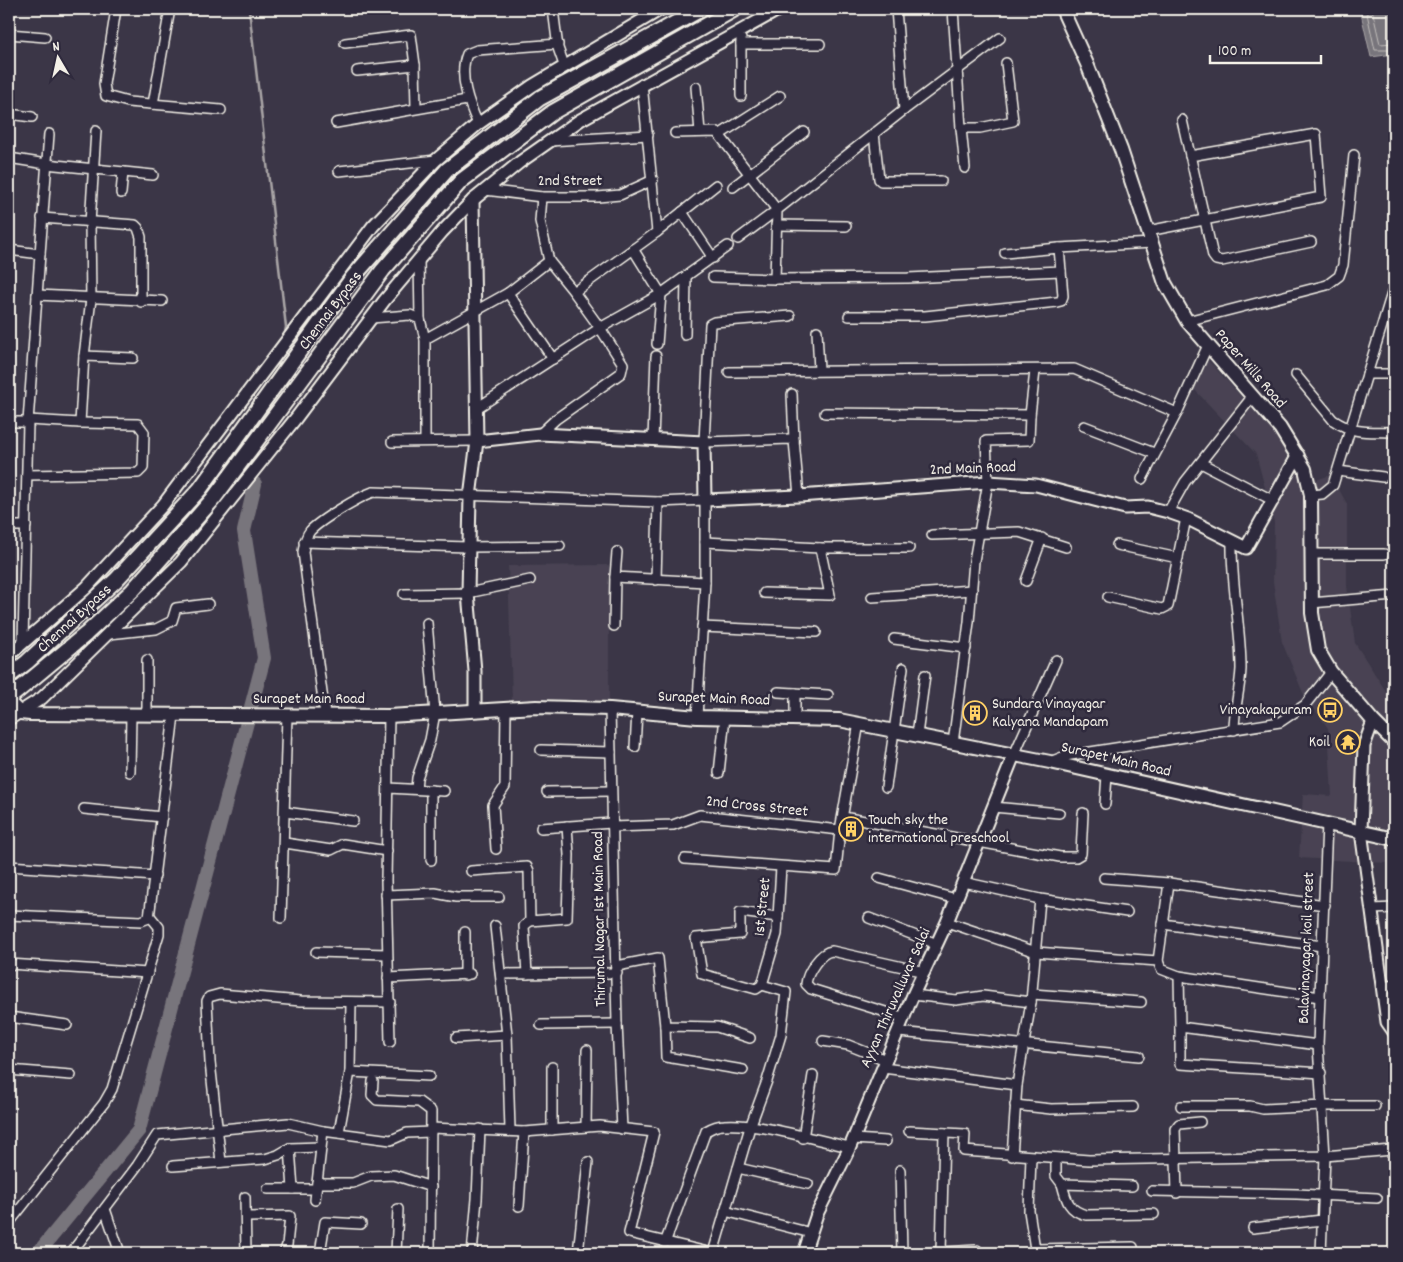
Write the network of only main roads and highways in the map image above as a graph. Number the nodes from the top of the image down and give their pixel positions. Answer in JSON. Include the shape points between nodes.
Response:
{"nodes":[{"id":1,"x":701,"y":9,"type":"edge"},
{"id":2,"x":736,"y":9,"type":"edge"},
{"id":3,"x":1062,"y":9,"type":"edge"},
{"id":4,"x":9,"y":676,"type":"edge"},
{"id":5,"x":13,"y":706,"type":"edge"},
{"id":6,"x":1394,"y":742,"type":"edge"},
{"id":7,"x":1394,"y":839,"type":"edge"}],
"edges":[{"from":1,"to":4,"type":"highway","name":"Chennai Bypass","via":[[540,98],[447,170],[353,277],[200,490],[116,580]]},
{"from":2,"to":5,"type":"highway","name":"Chennai Bypass","via":[[553,112],[461,181],[383,270],[214,498],[133,590]]},
{"from":3,"to":6,"type":"main road","name":"Paper Mills Road","via":[[1121,150],[1165,283],[1187,321],[1280,428],[1305,469],[1311,495],[1311,603],[1318,650],[1331,672]]},
{"from":5,"to":7,"type":"main road","name":"Surapet Main Road","via":[[147,715],[389,716],[536,707],[840,720],[1050,762]]}]}
